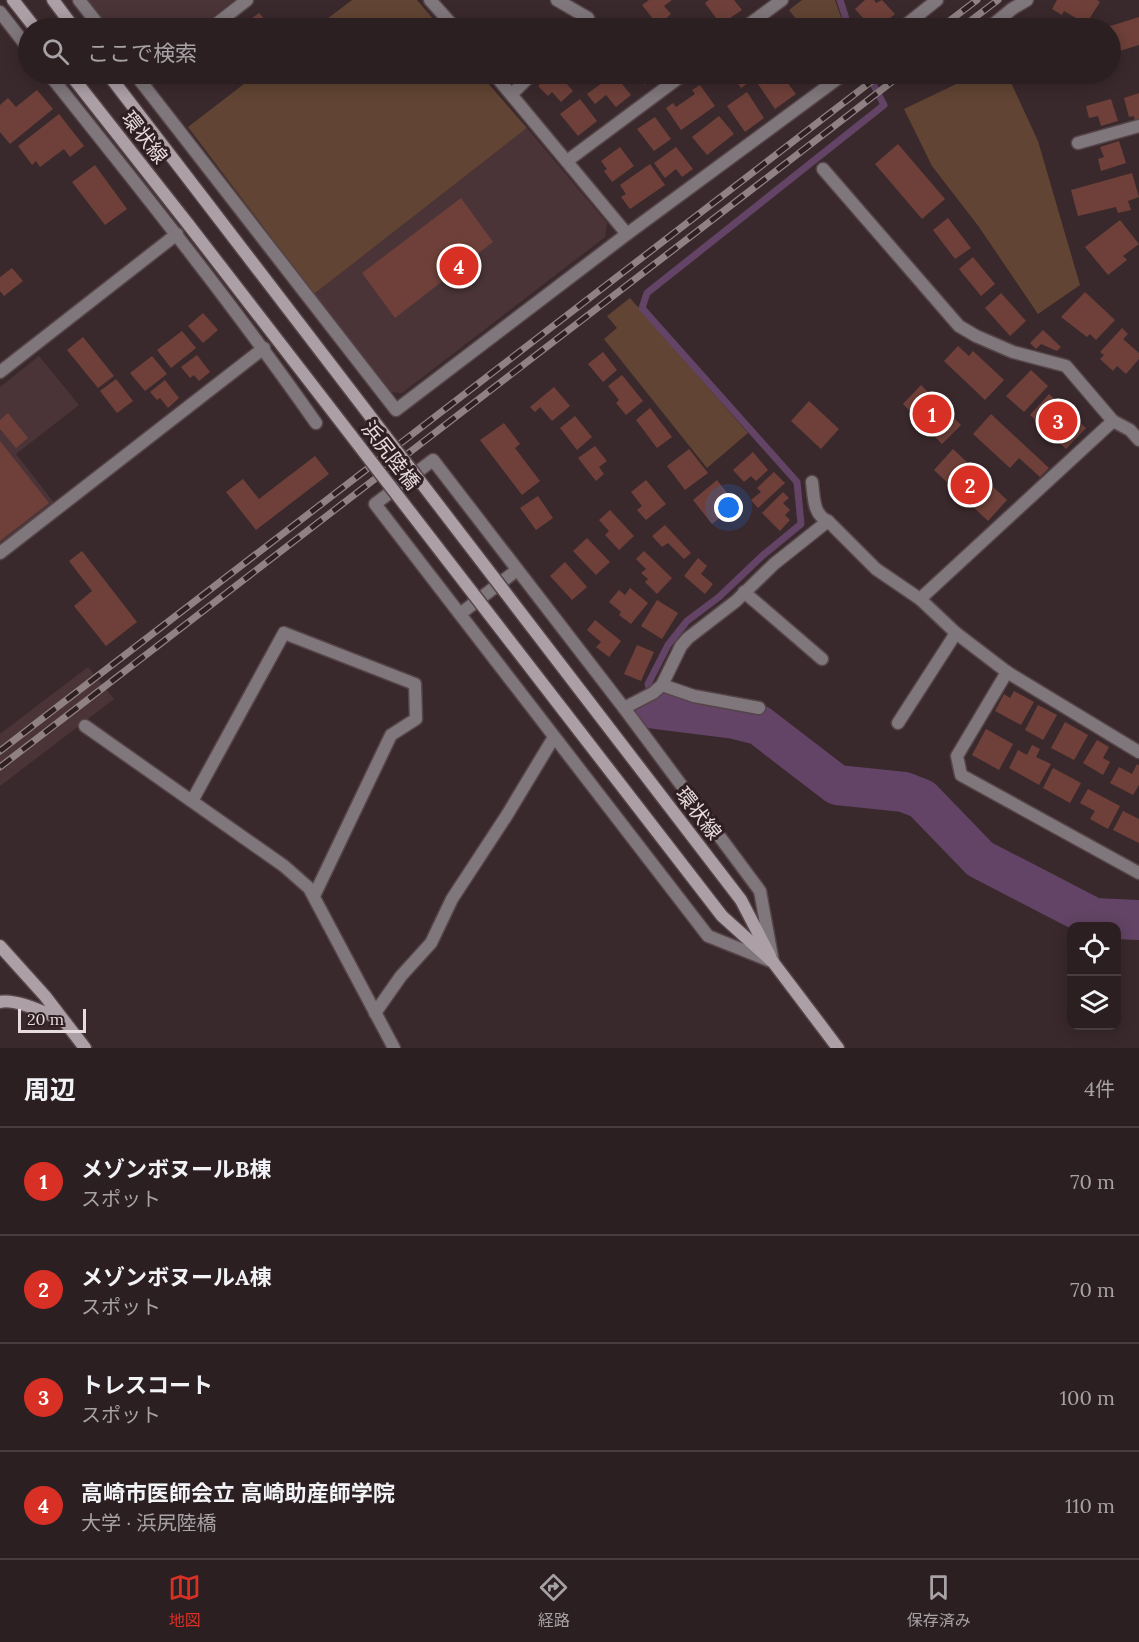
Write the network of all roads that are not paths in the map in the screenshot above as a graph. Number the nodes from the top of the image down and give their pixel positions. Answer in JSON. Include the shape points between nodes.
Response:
{"nodes":[{"id":1,"x":13,"y":0,"type":"edge"},
{"id":2,"x":53,"y":0,"type":"edge"},
{"id":3,"x":79,"y":0,"type":"edge"},
{"id":4,"x":247,"y":0,"type":"edge"},
{"id":5,"x":430,"y":0,"type":"edge"},
{"id":6,"x":557,"y":0,"type":"edge"},
{"id":7,"x":782,"y":0,"type":"edge"},
{"id":8,"x":937,"y":0,"type":"edge"},
{"id":9,"x":1027,"y":0,"type":"edge"},
{"id":10,"x":0,"y":12,"type":"edge"},
{"id":11,"x":27,"y":18,"type":"edge"},
{"id":12,"x":66,"y":18,"type":"edge"},
{"id":13,"x":93,"y":18,"type":"edge"},
{"id":14,"x":224,"y":18,"type":"edge"},
{"id":15,"x":446,"y":18,"type":"edge"},
{"id":16,"x":588,"y":18,"type":"edge"},
{"id":17,"x":758,"y":18,"type":"edge"},
{"id":18,"x":914,"y":18,"type":"edge"},
{"id":19,"x":1001,"y":18,"type":"edge"},
{"id":20,"x":18,"y":35,"type":"edge"},
{"id":21,"x":57,"y":84,"type":"edge"},
{"id":22,"x":78,"y":84,"type":"edge"},
{"id":23,"x":116,"y":84,"type":"edge"},
{"id":24,"x":144,"y":84,"type":"edge"},
{"id":25,"x":503,"y":84,"type":"edge"},
{"id":26,"x":522,"y":84,"type":"edge"},
{"id":27,"x":671,"y":84,"type":"edge"},
{"id":28,"x":830,"y":84,"type":"edge"},
{"id":29,"x":512,"y":94,"type":"junction"},
{"id":30,"x":1139,"y":126,"type":"edge"},
{"id":31,"x":1078,"y":143,"type":"dead end"},
{"id":32,"x":567,"y":161,"type":"junction"},
{"id":33,"x":824,"y":169,"type":"dead end"},
{"id":34,"x":210,"y":207,"type":"joint"},
{"id":35,"x":188,"y":224,"type":"joint"},
{"id":36,"x":177,"y":234,"type":"junction"},
{"id":37,"x":627,"y":234,"type":"junction"},
{"id":38,"x":264,"y":348,"type":"junction"},
{"id":39,"x":0,"y":372,"type":"edge"},
{"id":40,"x":1113,"y":420,"type":"junction"},
{"id":41,"x":316,"y":423,"type":"dead end"},
{"id":42,"x":1139,"y":440,"type":"edge"},
{"id":43,"x":812,"y":482,"type":"dead end"},
{"id":44,"x":828,"y":521,"type":"junction"},
{"id":45,"x":0,"y":553,"type":"edge"},
{"id":46,"x":518,"y":570,"type":"junction"},
{"id":47,"x":744,"y":592,"type":"junction"},
{"id":48,"x":920,"y":599,"type":"junction"},
{"id":49,"x":460,"y":614,"type":"junction"},
{"id":50,"x":956,"y":633,"type":"junction"},
{"id":51,"x":822,"y":659,"type":"dead end"},
{"id":52,"x":1007,"y":672,"type":"junction"},
{"id":53,"x":662,"y":686,"type":"junction"},
{"id":54,"x":583,"y":694,"type":"joint"},
{"id":55,"x":624,"y":708,"type":"junction"},
{"id":56,"x":759,"y":708,"type":"dead end"},
{"id":57,"x":563,"y":710,"type":"joint"},
{"id":58,"x":898,"y":723,"type":"dead end"},
{"id":59,"x":85,"y":726,"type":"dead end"},
{"id":60,"x":555,"y":737,"type":"junction"},
{"id":61,"x":1139,"y":752,"type":"edge"},
{"id":62,"x":192,"y":801,"type":"junction"},
{"id":63,"x":1139,"y":873,"type":"edge"},
{"id":64,"x":314,"y":896,"type":"junction"},
{"id":65,"x":0,"y":946,"type":"edge"},
{"id":66,"x":773,"y":962,"type":"junction"},
{"id":67,"x":0,"y":1002,"type":"edge"},
{"id":68,"x":375,"y":1013,"type":"junction"},
{"id":69,"x":64,"y":1020,"type":"junction"},
{"id":70,"x":85,"y":1048,"type":"edge"},
{"id":71,"x":394,"y":1048,"type":"edge"},
{"id":72,"x":838,"y":1048,"type":"edge"}],
"edges":[{"from":1,"to":11,"type":"street"},
{"from":2,"to":12,"type":"street"},
{"from":3,"to":13,"type":"street"},
{"from":4,"to":14,"type":"street"},
{"from":5,"to":15,"type":"street"},
{"from":6,"to":16,"type":"street"},
{"from":7,"to":17,"type":"street"},
{"from":8,"to":18,"type":"street"},
{"from":9,"to":19,"type":"street"},
{"from":10,"to":20,"type":"street"},
{"from":21,"to":36,"type":"street"},
{"from":22,"to":35,"type":"street","name":"環状線"},
{"from":23,"to":34,"type":"street","name":"環状線"},
{"from":24,"to":37,"type":"street","via":[[396,410]]},
{"from":25,"to":29,"type":"street"},
{"from":26,"to":29,"type":"street"},
{"from":27,"to":32,"type":"street"},
{"from":28,"to":37,"type":"street"},
{"from":29,"to":32,"type":"street"},
{"from":30,"to":31,"type":"street"},
{"from":32,"to":37,"type":"street"},
{"from":33,"to":40,"type":"street","via":[[959,326],[1013,352],[1066,366]]},
{"from":34,"to":54,"type":"street","name":"浜尻陸橋","bridge":true},
{"from":35,"to":57,"type":"street","name":"浜尻陸橋","bridge":true},
{"from":36,"to":38,"type":"street"},
{"from":36,"to":39,"type":"street"},
{"from":38,"to":41,"type":"street"},
{"from":38,"to":45,"type":"street"},
{"from":40,"to":42,"type":"street"},
{"from":40,"to":48,"type":"street"},
{"from":43,"to":44,"type":"street","via":[[817,512]]},
{"from":44,"to":47,"type":"street"},
{"from":44,"to":48,"type":"street","via":[[876,569]]},
{"from":46,"to":49,"type":"street"},
{"from":46,"to":49,"type":"street","via":[[433,460],[375,504]]},
{"from":46,"to":55,"type":"street"},
{"from":47,"to":51,"type":"street"},
{"from":47,"to":53,"type":"street","via":[[681,646]]},
{"from":48,"to":50,"type":"street"},
{"from":49,"to":60,"type":"street"},
{"from":50,"to":52,"type":"street"},
{"from":50,"to":58,"type":"street"},
{"from":52,"to":61,"type":"street"},
{"from":52,"to":63,"type":"street","via":[[957,756],[962,775]]},
{"from":53,"to":55,"type":"street"},
{"from":53,"to":56,"type":"street"},
{"from":54,"to":66,"type":"street","name":"環状線","via":[[741,900]]},
{"from":55,"to":66,"type":"street","via":[[760,891]]},
{"from":57,"to":66,"type":"street","name":"環状線","via":[[722,916]]},
{"from":59,"to":62,"type":"street"},
{"from":60,"to":66,"type":"street","via":[[708,936]]},
{"from":60,"to":68,"type":"street","via":[[452,899],[431,943]]},
{"from":62,"to":64,"type":"street","via":[[284,866]]},
{"from":62,"to":64,"type":"street","via":[[284,633],[415,684],[416,719],[391,735]]},
{"from":64,"to":68,"type":"street"},
{"from":65,"to":69,"type":"street"},
{"from":66,"to":72,"type":"street","name":"環状線"},
{"from":67,"to":69,"type":"street","via":[[20,1003]]},
{"from":68,"to":71,"type":"street"},
{"from":69,"to":70,"type":"street"}]}
